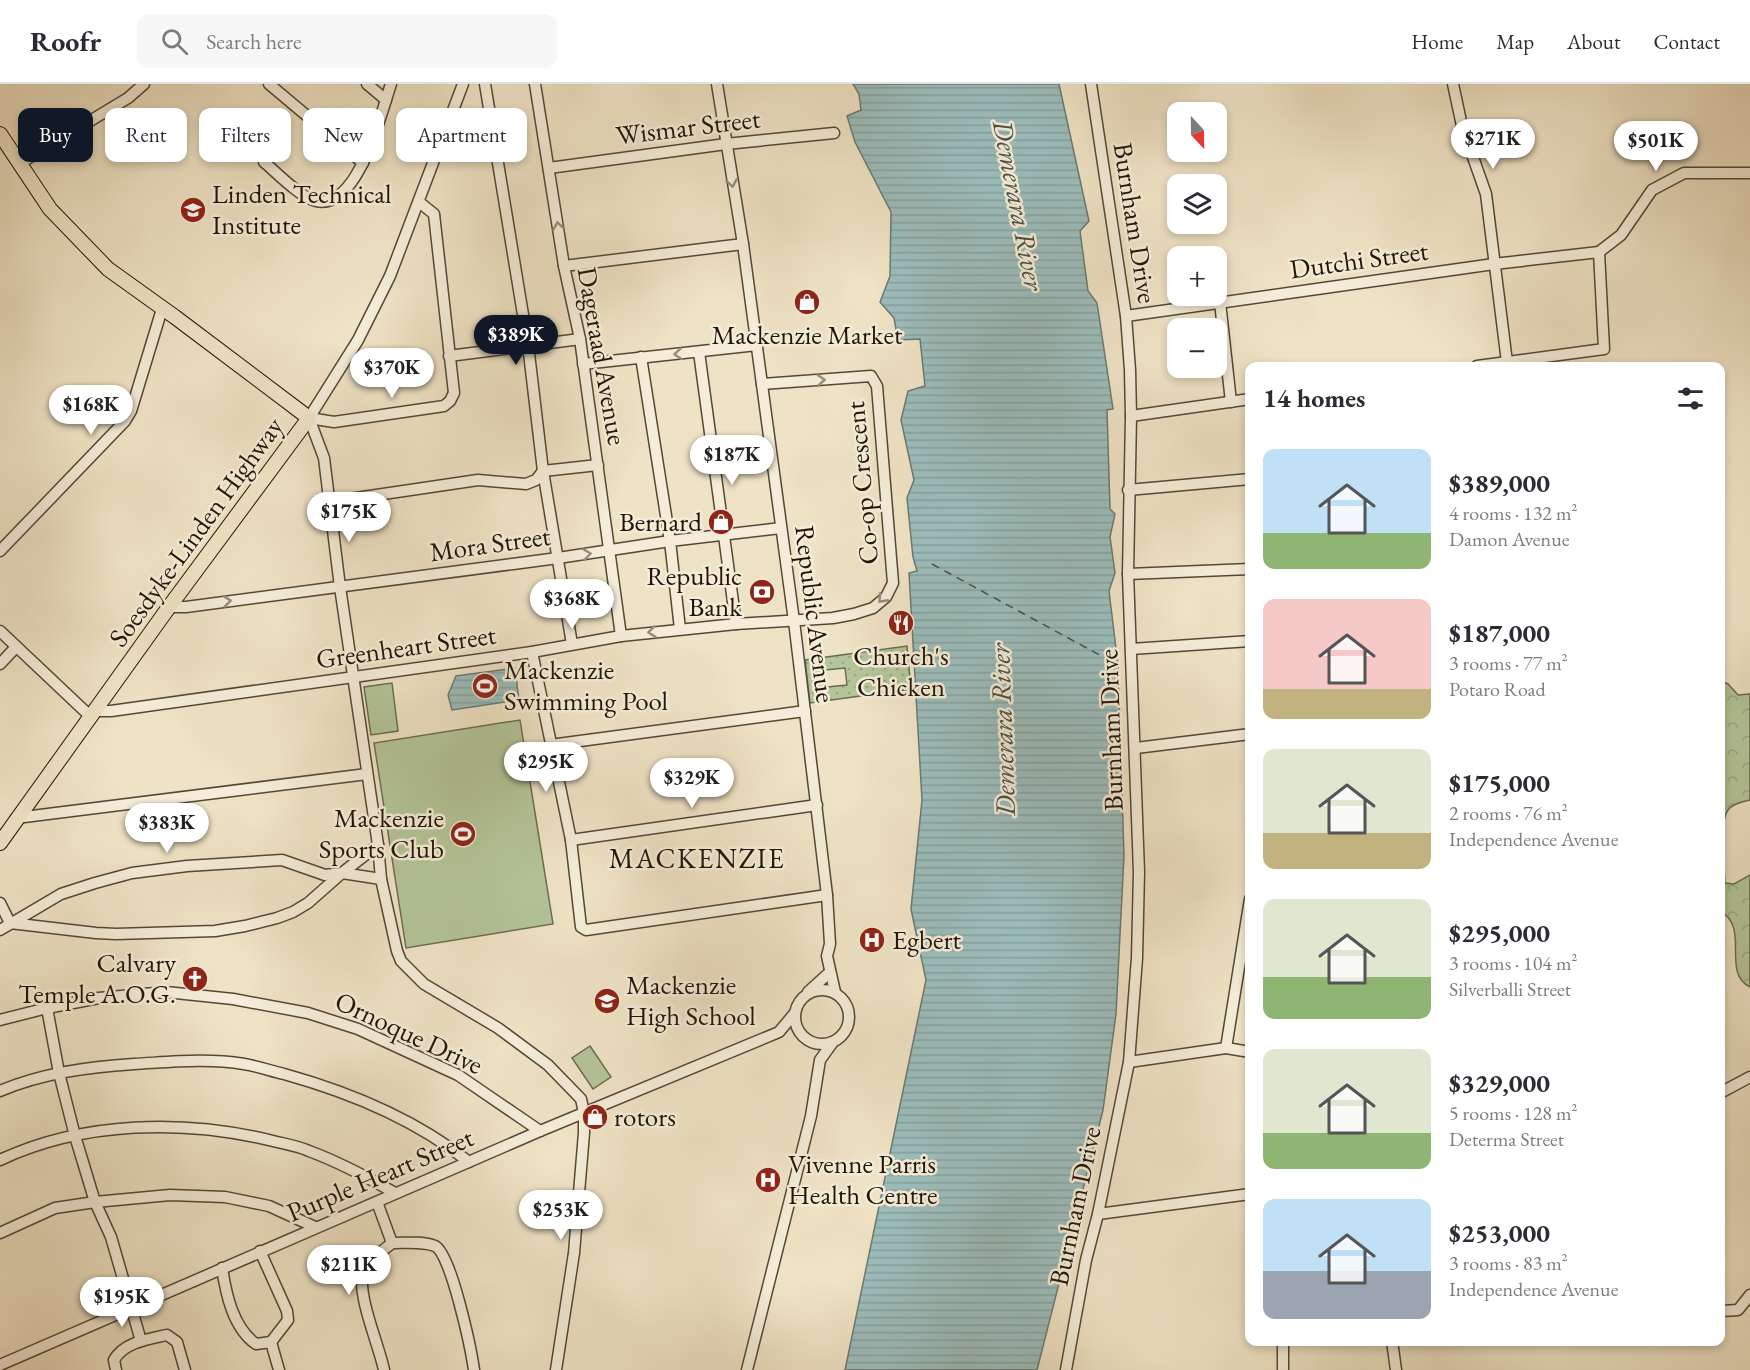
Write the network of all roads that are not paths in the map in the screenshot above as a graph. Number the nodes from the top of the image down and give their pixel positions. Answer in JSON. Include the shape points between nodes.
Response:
{"nodes":[{"id":1,"x":144,"y":84,"type":"edge"},
{"id":2,"x":269,"y":84,"type":"edge"},
{"id":3,"x":367,"y":84,"type":"edge"},
{"id":4,"x":391,"y":84,"type":"edge"},
{"id":5,"x":463,"y":84,"type":"edge"},
{"id":6,"x":485,"y":84,"type":"edge"},
{"id":7,"x":535,"y":84,"type":"edge"},
{"id":8,"x":717,"y":84,"type":"edge"},
{"id":9,"x":1091,"y":84,"type":"edge"},
{"id":10,"x":1453,"y":84,"type":"edge"},
{"id":11,"x":386,"y":100,"type":"junction"},
{"id":12,"x":834,"y":133,"type":"dead end"},
{"id":13,"x":0,"y":134,"type":"edge"},
{"id":14,"x":726,"y":144,"type":"junction"},
{"id":15,"x":264,"y":162,"type":"dead end"},
{"id":16,"x":363,"y":163,"type":"junction"},
{"id":17,"x":19,"y":164,"type":"junction"},
{"id":18,"x":549,"y":168,"type":"junction"},
{"id":19,"x":1750,"y":173,"type":"edge"},
{"id":20,"x":419,"y":202,"type":"junction"},
{"id":21,"x":743,"y":244,"type":"junction"},
{"id":22,"x":1599,"y":252,"type":"junction"},
{"id":23,"x":1494,"y":264,"type":"junction"},
{"id":24,"x":564,"y":266,"type":"junction"},
{"id":25,"x":1227,"y":302,"type":"edge"},
{"id":26,"x":1198,"y":306,"type":"edge"},
{"id":27,"x":1220,"y":306,"type":"edge"},
{"id":28,"x":162,"y":309,"type":"junction"},
{"id":29,"x":1126,"y":316,"type":"junction"},
{"id":30,"x":580,"y":339,"type":"junction"},
{"id":31,"x":528,"y":345,"type":"junction"},
{"id":32,"x":757,"y":345,"type":"junction"},
{"id":33,"x":699,"y":352,"type":"junction"},
{"id":34,"x":449,"y":356,"type":"junction"},
{"id":35,"x":641,"y":357,"type":"junction"},
{"id":36,"x":1558,"y":361,"type":"edge"},
{"id":37,"x":1507,"y":362,"type":"joint"},
{"id":38,"x":583,"y":364,"type":"junction"},
{"id":39,"x":762,"y":384,"type":"junction"},
{"id":40,"x":1245,"y":400,"type":"edge"},
{"id":41,"x":1231,"y":402,"type":"junction"},
{"id":42,"x":1131,"y":416,"type":"junction"},
{"id":43,"x":309,"y":418,"type":"junction"},
{"id":44,"x":598,"y":465,"type":"junction"},
{"id":45,"x":543,"y":471,"type":"junction"},
{"id":46,"x":1245,"y":479,"type":"edge"},
{"id":47,"x":1128,"y":490,"type":"junction"},
{"id":48,"x":329,"y":502,"type":"junction"},
{"id":49,"x":781,"y":528,"type":"junction"},
{"id":50,"x":724,"y":534,"type":"junction"},
{"id":51,"x":670,"y":541,"type":"junction"},
{"id":52,"x":611,"y":550,"type":"junction"},
{"id":53,"x":0,"y":551,"type":"edge"},
{"id":54,"x":558,"y":558,"type":"junction"},
{"id":55,"x":1245,"y":569,"type":"edge"},
{"id":56,"x":1128,"y":574,"type":"junction"},
{"id":57,"x":340,"y":587,"type":"junction"},
{"id":58,"x":169,"y":607,"type":"junction"},
{"id":59,"x":794,"y":621,"type":"junction"},
{"id":60,"x":736,"y":624,"type":"junction"},
{"id":61,"x":680,"y":629,"type":"junction"},
{"id":62,"x":0,"y":631,"type":"edge"},
{"id":63,"x":621,"y":636,"type":"junction"},
{"id":64,"x":1245,"y":641,"type":"edge"},
{"id":65,"x":572,"y":644,"type":"junction"},
{"id":66,"x":16,"y":647,"type":"junction"},
{"id":67,"x":1131,"y":649,"type":"junction"},
{"id":68,"x":532,"y":652,"type":"junction"},
{"id":69,"x":0,"y":664,"type":"edge"},
{"id":70,"x":354,"y":678,"type":"junction"},
{"id":71,"x":805,"y":711,"type":"junction"},
{"id":72,"x":93,"y":714,"type":"junction"},
{"id":73,"x":1245,"y":735,"type":"edge"},
{"id":74,"x":550,"y":745,"type":"junction"},
{"id":75,"x":1136,"y":748,"type":"junction"},
{"id":76,"x":367,"y":774,"type":"junction"},
{"id":77,"x":817,"y":805,"type":"junction"},
{"id":78,"x":16,"y":818,"type":"junction"},
{"id":79,"x":571,"y":840,"type":"junction"},
{"id":80,"x":0,"y":843,"type":"edge"},
{"id":81,"x":378,"y":845,"type":"junction"},
{"id":82,"x":342,"y":873,"type":"junction"},
{"id":83,"x":381,"y":879,"type":"junction"},
{"id":84,"x":827,"y":895,"type":"junction"},
{"id":85,"x":0,"y":903,"type":"edge"},
{"id":86,"x":10,"y":922,"type":"junction"},
{"id":87,"x":0,"y":930,"type":"edge"},
{"id":88,"x":1245,"y":930,"type":"edge"},
{"id":89,"x":830,"y":972,"type":"junction"},
{"id":90,"x":835,"y":992,"type":"junction"},
{"id":91,"x":804,"y":995,"type":"junction"},
{"id":92,"x":47,"y":1008,"type":"junction"},
{"id":93,"x":794,"y":1014,"type":"junction"},
{"id":94,"x":0,"y":1020,"type":"edge"},
{"id":95,"x":779,"y":1032,"type":"junction"},
{"id":96,"x":806,"y":1039,"type":"junction"},
{"id":97,"x":833,"y":1042,"type":"junction"},
{"id":98,"x":1226,"y":1048,"type":"junction"},
{"id":99,"x":1245,"y":1051,"type":"edge"},
{"id":100,"x":820,"y":1060,"type":"junction"},
{"id":101,"x":1129,"y":1062,"type":"junction"},
{"id":102,"x":59,"y":1073,"type":"junction"},
{"id":103,"x":1750,"y":1077,"type":"edge"},
{"id":104,"x":1725,"y":1090,"type":"edge"},
{"id":105,"x":0,"y":1091,"type":"edge"},
{"id":106,"x":584,"y":1113,"type":"junction"},
{"id":107,"x":540,"y":1131,"type":"junction"},
{"id":108,"x":75,"y":1136,"type":"junction"},
{"id":109,"x":0,"y":1160,"type":"edge"},
{"id":110,"x":469,"y":1162,"type":"junction"},
{"id":111,"x":395,"y":1193,"type":"junction"},
{"id":112,"x":1245,"y":1195,"type":"edge"},
{"id":113,"x":95,"y":1202,"type":"junction"},
{"id":114,"x":377,"y":1202,"type":"junction"},
{"id":115,"x":1098,"y":1214,"type":"junction"},
{"id":116,"x":315,"y":1227,"type":"junction"},
{"id":117,"x":0,"y":1233,"type":"edge"},
{"id":118,"x":392,"y":1243,"type":"junction"},
{"id":119,"x":260,"y":1251,"type":"junction"},
{"id":120,"x":222,"y":1268,"type":"junction"},
{"id":121,"x":1750,"y":1295,"type":"edge"},
{"id":122,"x":131,"y":1307,"type":"junction"},
{"id":123,"x":1725,"y":1311,"type":"edge"},
{"id":124,"x":141,"y":1341,"type":"junction"},
{"id":125,"x":271,"y":1342,"type":"junction"},
{"id":126,"x":1282,"y":1346,"type":"edge"},
{"id":127,"x":1393,"y":1346,"type":"edge"},
{"id":128,"x":6,"y":1365,"type":"edge"},
{"id":129,"x":116,"y":1370,"type":"edge"},
{"id":130,"x":185,"y":1370,"type":"edge"},
{"id":131,"x":279,"y":1370,"type":"edge"},
{"id":132,"x":384,"y":1370,"type":"edge"},
{"id":133,"x":474,"y":1370,"type":"edge"},
{"id":134,"x":556,"y":1370,"type":"edge"},
{"id":135,"x":747,"y":1370,"type":"edge"},
{"id":136,"x":1066,"y":1370,"type":"edge"},
{"id":137,"x":1283,"y":1370,"type":"edge"},
{"id":138,"x":1396,"y":1370,"type":"edge"}],
"edges":[{"from":1,"to":17,"type":"street","via":[[128,98]]},
{"from":2,"to":16,"type":"street"},
{"from":3,"to":11,"type":"street"},
{"from":4,"to":11,"type":"street"},
{"from":5,"to":20,"type":"street"},
{"from":6,"to":31,"type":"street"},
{"from":7,"to":18,"type":"street","name":"Dageraad Avenue"},
{"from":8,"to":14,"type":"street","name":"Republic Avenue"},
{"from":9,"to":29,"type":"street","name":"Burnham Drive"},
{"from":10,"to":23,"type":"street","via":[[1462,126],[1486,194]]},
{"from":11,"to":16,"type":"street"},
{"from":12,"to":14,"type":"street","name":"Wismar Street"},
{"from":13,"to":17,"type":"main road","name":"Soesdyke-Linden Highway"},
{"from":14,"to":18,"type":"street","name":"Wismar Street"},
{"from":14,"to":21,"type":"street","name":"Republic Avenue","one_way":true},
{"from":15,"to":16,"type":"street","via":[[316,201],[329,201],[340,195]]},
{"from":17,"to":28,"type":"main road","name":"Soesdyke-Linden Highway","via":[[50,209],[108,269]]},
{"from":24,"to":18,"type":"street","name":"Dageraad Avenue","one_way":true},
{"from":19,"to":22,"type":"street","via":[[1684,173],[1652,190],[1621,235]]},
{"from":20,"to":34,"type":"street","via":[[434,214]]},
{"from":20,"to":43,"type":"street","via":[[385,287],[358,340]]},
{"from":21,"to":24,"type":"street"},
{"from":21,"to":32,"type":"street","name":"Republic Avenue"},
{"from":22,"to":23,"type":"street","name":"Dutchi Street"},
{"from":22,"to":36,"type":"street","via":[[1604,349]]},
{"from":23,"to":25,"type":"street","name":"Dutchi Street"},
{"from":23,"to":37,"type":"street"},
{"from":24,"to":30,"type":"street","name":"Dageraad Avenue"},
{"from":26,"to":29,"type":"street","name":"Dutchi Street"},
{"from":27,"to":41,"type":"street"},
{"from":28,"to":43,"type":"main road","name":"Soesdyke-Linden Highway"},
{"from":28,"to":53,"type":"street","via":[[125,422]]},
{"from":29,"to":42,"type":"street","name":"Burnham Drive"},
{"from":30,"to":31,"type":"street"},
{"from":30,"to":38,"type":"street","name":"Dageraad Avenue"},
{"from":31,"to":34,"type":"street"},
{"from":31,"to":45,"type":"street"},
{"from":32,"to":33,"type":"street"},
{"from":32,"to":39,"type":"street","name":"Republic Avenue"},
{"from":33,"to":35,"type":"street","one_way":true},
{"from":33,"to":50,"type":"street"},
{"from":34,"to":43,"type":"street","via":[[455,385],[444,406],[334,422]]},
{"from":35,"to":38,"type":"street"},
{"from":35,"to":51,"type":"street"},
{"from":36,"to":37,"type":"street"},
{"from":38,"to":44,"type":"street","name":"Dageraad Avenue"},
{"from":39,"to":49,"type":"street","name":"Republic Avenue"},
{"from":39,"to":59,"type":"street","name":"Co-op Crescent","one_way":true,"via":[[871,376],[876,386],[893,583],[886,597],[873,608],[833,618]]},
{"from":40,"to":41,"type":"street"},
{"from":41,"to":42,"type":"street"},
{"from":42,"to":47,"type":"street","name":"Burnham Drive"},
{"from":43,"to":48,"type":"street","via":[[324,458]]},
{"from":43,"to":58,"type":"main road","name":"Soesdyke-Linden Highway"},
{"from":44,"to":45,"type":"street"},
{"from":44,"to":52,"type":"street","name":"Dageraad Avenue"},
{"from":45,"to":48,"type":"street","via":[[526,484],[478,480]]},
{"from":45,"to":54,"type":"street"},
{"from":46,"to":47,"type":"street"},
{"from":47,"to":56,"type":"street","name":"Burnham Drive"},
{"from":48,"to":57,"type":"street"},
{"from":49,"to":50,"type":"street","name":"Mora Street"},
{"from":49,"to":59,"type":"street","name":"Republic Avenue"},
{"from":50,"to":51,"type":"street","name":"Mora Street"},
{"from":50,"to":60,"type":"street"},
{"from":51,"to":52,"type":"street","name":"Mora Street"},
{"from":51,"to":61,"type":"street"},
{"from":54,"to":52,"type":"street","name":"Mora Street","one_way":true},
{"from":52,"to":63,"type":"street","name":"Dageraad Avenue"},
{"from":54,"to":57,"type":"street","name":"Mora Street"},
{"from":54,"to":65,"type":"street"},
{"from":55,"to":56,"type":"street"},
{"from":56,"to":67,"type":"street","name":"Burnham Drive"},
{"from":58,"to":57,"type":"street","name":"Mora Street","one_way":true},
{"from":57,"to":70,"type":"street"},
{"from":58,"to":72,"type":"main road","name":"Soesdyke-Linden Highway"},
{"from":59,"to":60,"type":"street","name":"Greenheart Street"},
{"from":59,"to":71,"type":"street","name":"Republic Avenue"},
{"from":60,"to":61,"type":"street","name":"Greenheart Street"},
{"from":61,"to":63,"type":"street","name":"Greenheart Street","one_way":true},
{"from":62,"to":66,"type":"street"},
{"from":63,"to":65,"type":"street","name":"Greenheart Street"},
{"from":64,"to":67,"type":"street"},
{"from":65,"to":68,"type":"street","name":"Greenheart Street"},
{"from":66,"to":69,"type":"street"},
{"from":66,"to":72,"type":"street"},
{"from":67,"to":75,"type":"street","name":"Burnham Drive"},
{"from":68,"to":70,"type":"street","name":"Greenheart Street"},
{"from":68,"to":74,"type":"street"},
{"from":70,"to":72,"type":"street","name":"Greenheart Street"},
{"from":70,"to":76,"type":"street"},
{"from":71,"to":74,"type":"street"},
{"from":71,"to":77,"type":"street","name":"Republic Avenue"},
{"from":72,"to":78,"type":"main road","name":"Soesdyke-Linden Highway"},
{"from":73,"to":75,"type":"street"},
{"from":74,"to":79,"type":"street"},
{"from":75,"to":101,"type":"street","name":"Burnham Drive","via":[[1138,915]]},
{"from":76,"to":78,"type":"street"},
{"from":76,"to":81,"type":"street"},
{"from":77,"to":79,"type":"street"},
{"from":77,"to":84,"type":"street","name":"Republic Avenue"},
{"from":78,"to":80,"type":"main road","name":"Soesdyke-Linden Highway"},
{"from":79,"to":84,"type":"street","via":[[579,918],[586,930]]},
{"from":81,"to":82,"type":"street"},
{"from":81,"to":83,"type":"street"},
{"from":82,"to":83,"type":"street"},
{"from":82,"to":86,"type":"street","via":[[325,875],[282,860],[132,873],[61,894]]},
{"from":82,"to":86,"type":"street","via":[[293,912],[215,931],[96,933]]},
{"from":83,"to":106,"type":"street","via":[[397,951],[410,972],[548,1065],[581,1100]]},
{"from":84,"to":89,"type":"street","name":"Republic Avenue"},
{"from":85,"to":86,"type":"street"},
{"from":86,"to":87,"type":"street"},
{"from":88,"to":98,"type":"street"},
{"from":89,"to":90,"type":"street","name":"Republic Avenue"},
{"from":89,"to":91,"type":"street"},
{"from":90,"to":91,"type":"street","via":[[814,990]]},
{"from":90,"to":97,"type":"street","via":[[848,1007],[849,1017],[847,1028]]},
{"from":91,"to":93,"type":"street"},
{"from":92,"to":94,"type":"street","name":"Ornoque Drive"},
{"from":92,"to":102,"type":"street"},
{"from":92,"to":107,"type":"street","name":"Ornoque Drive","via":[[166,992],[308,1013],[358,1029],[458,1075]]},
{"from":93,"to":95,"type":"street","name":"Purple Heart Street"},
{"from":93,"to":96,"type":"street"},
{"from":95,"to":96,"type":"street"},
{"from":95,"to":106,"type":"street","name":"Purple Heart Street"},
{"from":96,"to":97,"type":"street","via":[[818,1044]]},
{"from":96,"to":100,"type":"street"},
{"from":97,"to":100,"type":"street"},
{"from":98,"to":99,"type":"street"},
{"from":98,"to":101,"type":"street"},
{"from":100,"to":135,"type":"street","via":[[811,1116]]},
{"from":101,"to":115,"type":"street","name":"Burnham Drive"},
{"from":102,"to":105,"type":"street"},
{"from":102,"to":108,"type":"street"},
{"from":102,"to":110,"type":"street","via":[[95,1066],[198,1060],[245,1064],[324,1085],[375,1105]]},
{"from":103,"to":104,"type":"street"},
{"from":106,"to":107,"type":"street","name":"Purple Heart Street"},
{"from":106,"to":134,"type":"street","via":[[574,1253]]},
{"from":107,"to":110,"type":"street","name":"Purple Heart Street"},
{"from":108,"to":109,"type":"street","via":[[40,1144]]},
{"from":108,"to":111,"type":"street","via":[[183,1127],[248,1135],[308,1150]]},
{"from":108,"to":113,"type":"street"},
{"from":110,"to":111,"type":"street","name":"Purple Heart Street"},
{"from":111,"to":114,"type":"street","name":"Purple Heart Street"},
{"from":112,"to":115,"type":"street"},
{"from":113,"to":116,"type":"street","via":[[170,1195],[225,1197],[269,1206]]},
{"from":113,"to":117,"type":"street","via":[[55,1208]]},
{"from":113,"to":122,"type":"street","via":[[111,1237]]},
{"from":114,"to":116,"type":"street","name":"Purple Heart Street"},
{"from":114,"to":118,"type":"street"},
{"from":115,"to":136,"type":"street","name":"Burnham Drive"},
{"from":116,"to":119,"type":"street","name":"Purple Heart Street"},
{"from":118,"to":132,"type":"street","via":[[363,1271],[362,1290]]},
{"from":118,"to":133,"type":"street","via":[[416,1242],[436,1246],[443,1252],[451,1270]]},
{"from":119,"to":120,"type":"street","name":"Purple Heart Street"},
{"from":119,"to":125,"type":"street","via":[[287,1311],[288,1320]]},
{"from":120,"to":122,"type":"street","name":"Purple Heart Street"},
{"from":120,"to":125,"type":"street","via":[[234,1317],[247,1338],[256,1344]]},
{"from":121,"to":123,"type":"street","via":[[1738,1310]]},
{"from":122,"to":124,"type":"street"},
{"from":122,"to":128,"type":"street","name":"Purple Heart Street"},
{"from":124,"to":129,"type":"street","via":[[117,1354]]},
{"from":124,"to":130,"type":"street","via":[[167,1335],[172,1338],[177,1342]]},
{"from":125,"to":131,"type":"street"},
{"from":126,"to":137,"type":"street"},
{"from":127,"to":138,"type":"street"}]}
